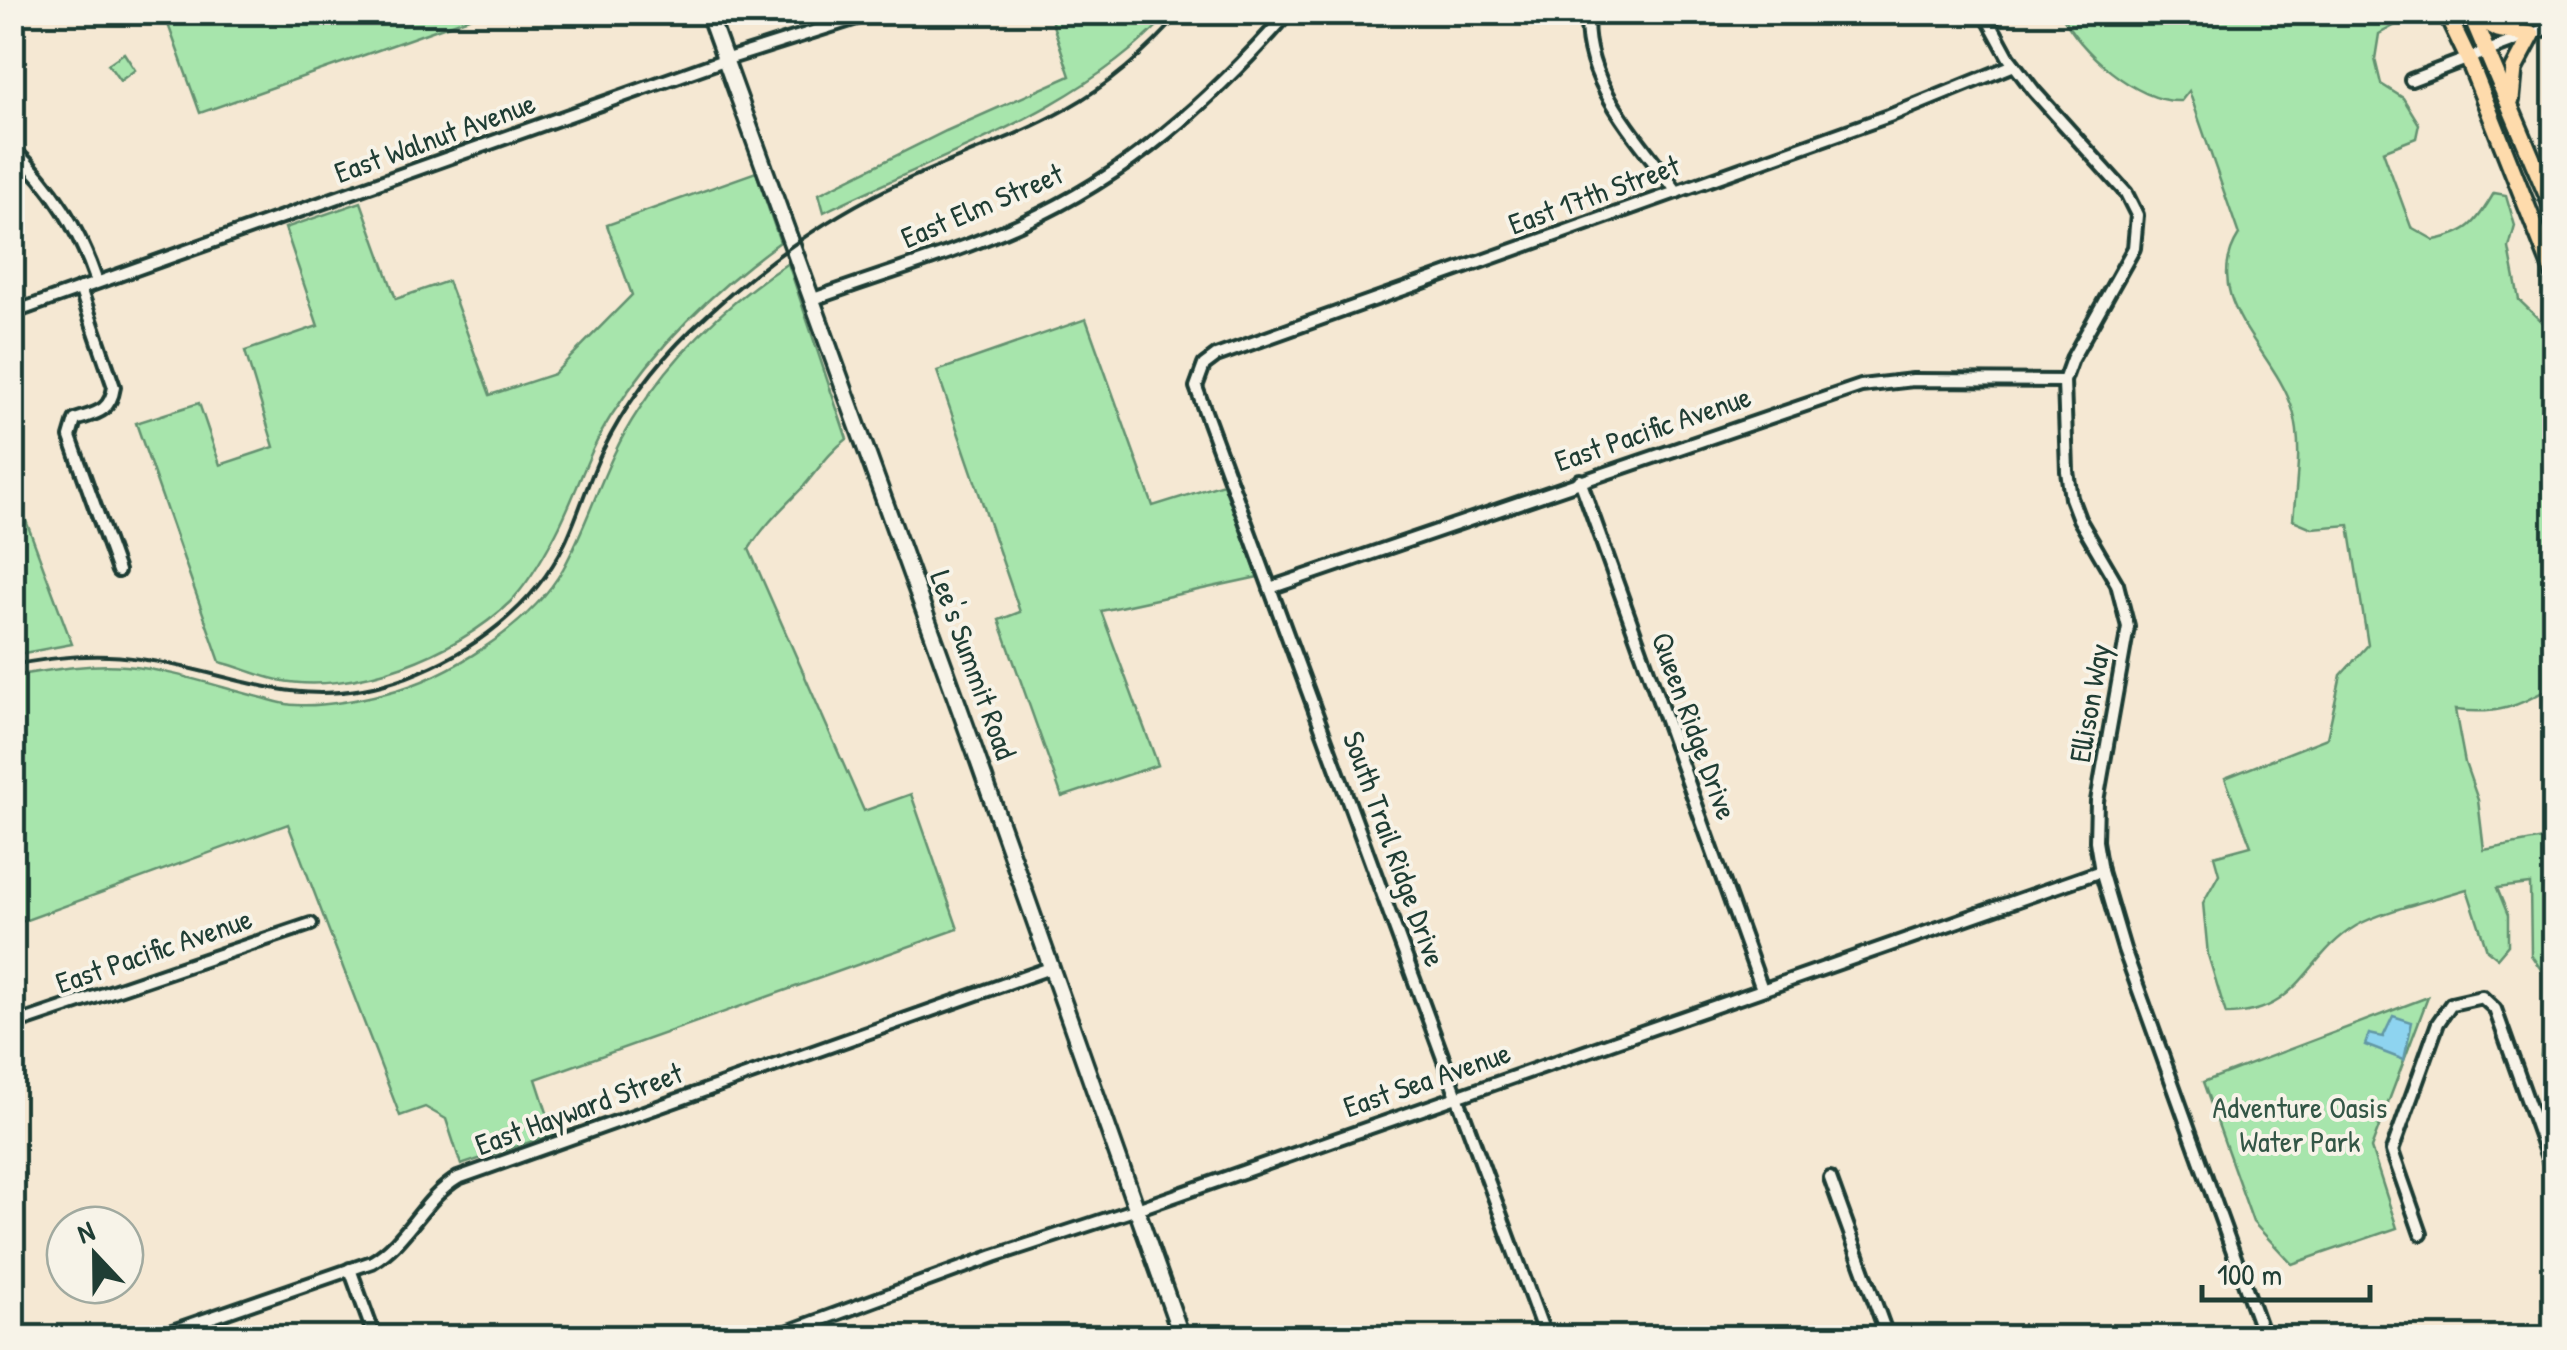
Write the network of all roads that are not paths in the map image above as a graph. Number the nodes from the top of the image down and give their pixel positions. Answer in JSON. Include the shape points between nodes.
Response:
{"nodes":[{"id":1,"x":708,"y":12,"type":"edge"},
{"id":2,"x":876,"y":12,"type":"edge"},
{"id":3,"x":1289,"y":12,"type":"edge"},
{"id":4,"x":1588,"y":12,"type":"edge"},
{"id":5,"x":1984,"y":12,"type":"edge"},
{"id":6,"x":2446,"y":12,"type":"edge"},
{"id":7,"x":2470,"y":12,"type":"edge"},
{"id":8,"x":2554,"y":26,"type":"edge"},
{"id":9,"x":2532,"y":35,"type":"junction"},
{"id":10,"x":2489,"y":50,"type":"junction"},
{"id":11,"x":2468,"y":58,"type":"junction"},
{"id":12,"x":724,"y":60,"type":"junction"},
{"id":13,"x":2014,"y":66,"type":"junction"},
{"id":14,"x":2411,"y":80,"type":"dead end"},
{"id":15,"x":2511,"y":104,"type":"junction"},
{"id":16,"x":12,"y":148,"type":"edge"},
{"id":17,"x":1677,"y":192,"type":"junction"},
{"id":18,"x":2554,"y":211,"type":"edge"},
{"id":19,"x":2554,"y":275,"type":"edge"},
{"id":20,"x":98,"y":282,"type":"junction"},
{"id":21,"x":80,"y":288,"type":"junction"},
{"id":22,"x":811,"y":300,"type":"junction"},
{"id":23,"x":12,"y":312,"type":"edge"},
{"id":24,"x":1198,"y":379,"type":"joint"},
{"id":25,"x":2064,"y":381,"type":"junction"},
{"id":26,"x":1580,"y":480,"type":"junction"},
{"id":27,"x":118,"y":571,"type":"dead end"},
{"id":28,"x":1270,"y":588,"type":"junction"},
{"id":29,"x":2101,"y":871,"type":"junction"},
{"id":30,"x":311,"y":924,"type":"dead end"},
{"id":31,"x":1050,"y":968,"type":"junction"},
{"id":32,"x":1762,"y":989,"type":"junction"},
{"id":33,"x":12,"y":1025,"type":"edge"},
{"id":34,"x":1459,"y":1095,"type":"junction"},
{"id":35,"x":2554,"y":1175,"type":"edge"},
{"id":36,"x":1830,"y":1178,"type":"dead end"},
{"id":37,"x":1134,"y":1210,"type":"junction"},
{"id":38,"x":2421,"y":1234,"type":"dead end"},
{"id":39,"x":350,"y":1268,"type":"junction"},
{"id":40,"x":181,"y":1333,"type":"edge"},
{"id":41,"x":1181,"y":1337,"type":"edge"},
{"id":42,"x":152,"y":1338,"type":"edge"},
{"id":43,"x":375,"y":1338,"type":"edge"},
{"id":44,"x":771,"y":1338,"type":"edge"},
{"id":45,"x":1546,"y":1338,"type":"edge"},
{"id":46,"x":1888,"y":1338,"type":"edge"},
{"id":47,"x":2264,"y":1338,"type":"edge"}],
"edges":[{"from":1,"to":12,"type":"main road","name":"Lee's Summit Road"},
{"from":2,"to":12,"type":"street","name":"East Walnut Avenue"},
{"from":3,"to":22,"type":"street","name":"East Elm Street","via":[[1192,114],[1072,198],[1018,225]]},
{"from":4,"to":17,"type":"street","via":[[1591,60],[1604,90]]},
{"from":5,"to":13,"type":"street","name":"Ellison Way"},
{"from":6,"to":11,"type":"highway"},
{"from":7,"to":9,"type":"highway","via":[[2497,29]]},
{"from":7,"to":10,"type":"highway"},
{"from":8,"to":9,"type":"street"},
{"from":9,"to":10,"type":"street"},
{"from":9,"to":15,"type":"highway","via":[[2514,69]]},
{"from":10,"to":11,"type":"street"},
{"from":10,"to":15,"type":"highway"},
{"from":11,"to":14,"type":"street"},
{"from":11,"to":19,"type":"highway"},
{"from":12,"to":20,"type":"street","name":"East Walnut Avenue"},
{"from":12,"to":22,"type":"main road","name":"Lee's Summit Road"},
{"from":13,"to":17,"type":"street","name":"East 17th Street"},
{"from":13,"to":25,"type":"street","name":"Ellison Way","via":[[2126,193],[2136,215],[2134,248]]},
{"from":15,"to":18,"type":"highway"},
{"from":16,"to":20,"type":"street","via":[[56,196]]},
{"from":17,"to":24,"type":"street","name":"East 17th Street","via":[[1216,356]]},
{"from":20,"to":21,"type":"street","name":"East Walnut Avenue"},
{"from":21,"to":23,"type":"street","name":"East Walnut Avenue"},
{"from":21,"to":27,"type":"street","via":[[114,388],[105,410],[74,420],[70,437]]},
{"from":22,"to":31,"type":"main road","name":"Lee's Summit Road"},
{"from":24,"to":28,"type":"street","name":"South Trail Ridge Drive"},
{"from":25,"to":26,"type":"street","name":"East Pacific Avenue","via":[[1862,386]]},
{"from":25,"to":29,"type":"street","name":"Ellison Way","via":[[2072,498],[2117,584],[2128,627],[2098,802]]},
{"from":26,"to":28,"type":"street","name":"East Pacific Avenue"},
{"from":26,"to":32,"type":"street","name":"Queen Ridge Drive"},
{"from":28,"to":34,"type":"street","name":"South Trail Ridge Drive"},
{"from":29,"to":32,"type":"street","name":"East Sea Avenue"},
{"from":29,"to":47,"type":"street","name":"Ellison Way"},
{"from":30,"to":33,"type":"street","name":"East Pacific Avenue"},
{"from":31,"to":37,"type":"main road","name":"Lee's Summit Road"},
{"from":31,"to":39,"type":"street","name":"East Hayward Street","via":[[458,1178],[428,1201],[390,1251]]},
{"from":32,"to":34,"type":"street","name":"East Sea Avenue"},
{"from":34,"to":37,"type":"street","name":"East Sea Avenue"},
{"from":34,"to":45,"type":"street","name":"South Trail Ridge Drive"},
{"from":35,"to":38,"type":"street","via":[[2495,1009],[2482,997],[2451,1004],[2392,1151]]},
{"from":36,"to":46,"type":"street"},
{"from":37,"to":41,"type":"main road","name":"Lee's Summit Road"},
{"from":37,"to":44,"type":"street","name":"East Sea Avenue"},
{"from":39,"to":40,"type":"street","name":"East Hayward Street"},
{"from":39,"to":43,"type":"street"},
{"from":40,"to":42,"type":"street","name":"East Hayward Street"}]}
